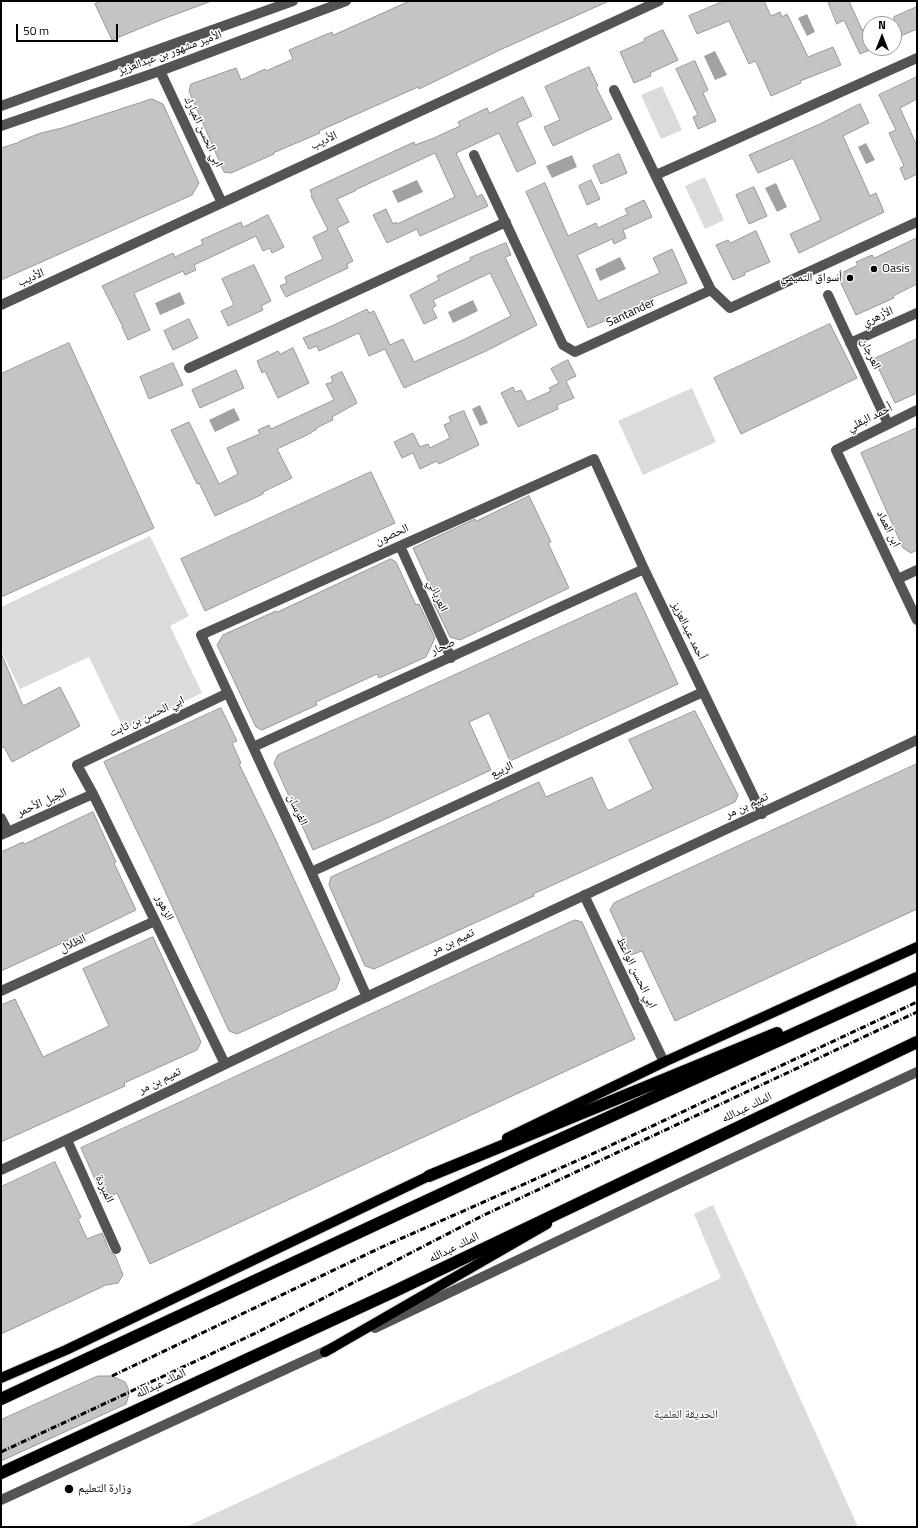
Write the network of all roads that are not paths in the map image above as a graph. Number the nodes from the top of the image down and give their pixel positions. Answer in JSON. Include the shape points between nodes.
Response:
{"nodes":[{"id":1,"x":293,"y":1,"type":"edge"},
{"id":2,"x":346,"y":1,"type":"edge"},
{"id":3,"x":659,"y":1,"type":"edge"},
{"id":4,"x":917,"y":58,"type":"edge"},
{"id":5,"x":160,"y":71,"type":"junction"},
{"id":6,"x":614,"y":90,"type":"dead end"},
{"id":7,"x":1,"y":106,"type":"edge"},
{"id":8,"x":1,"y":126,"type":"edge"},
{"id":9,"x":474,"y":155,"type":"dead end"},
{"id":10,"x":656,"y":175,"type":"junction"},
{"id":11,"x":222,"y":203,"type":"junction"},
{"id":12,"x":506,"y":222,"type":"junction"},
{"id":13,"x":917,"y":222,"type":"edge"},
{"id":14,"x":711,"y":290,"type":"junction"},
{"id":15,"x":828,"y":295,"type":"dead end"},
{"id":16,"x":1,"y":305,"type":"edge"},
{"id":17,"x":917,"y":313,"type":"edge"},
{"id":18,"x":850,"y":343,"type":"junction"},
{"id":19,"x":189,"y":368,"type":"dead end"},
{"id":20,"x":917,"y":410,"type":"edge"},
{"id":21,"x":888,"y":424,"type":"junction"},
{"id":22,"x":836,"y":450,"type":"joint"},
{"id":23,"x":594,"y":459,"type":"joint"},
{"id":24,"x":400,"y":546,"type":"junction"},
{"id":25,"x":644,"y":569,"type":"junction"},
{"id":26,"x":917,"y":570,"type":"edge"},
{"id":27,"x":898,"y":579,"type":"junction"},
{"id":28,"x":917,"y":620,"type":"edge"},
{"id":29,"x":201,"y":635,"type":"joint"},
{"id":30,"x":451,"y":658,"type":"junction"},
{"id":31,"x":703,"y":692,"type":"junction"},
{"id":32,"x":228,"y":693,"type":"junction"},
{"id":33,"x":917,"y":740,"type":"edge"},
{"id":34,"x":253,"y":748,"type":"junction"},
{"id":35,"x":77,"y":765,"type":"joint"},
{"id":36,"x":93,"y":794,"type":"junction"},
{"id":37,"x":762,"y":814,"type":"junction"},
{"id":38,"x":1,"y":818,"type":"edge"},
{"id":39,"x":4,"y":834,"type":"edge"},
{"id":40,"x":311,"y":872,"type":"junction"},
{"id":41,"x":584,"y":895,"type":"junction"},
{"id":42,"x":155,"y":921,"type":"junction"},
{"id":43,"x":917,"y":947,"type":"edge"},
{"id":44,"x":917,"y":975,"type":"edge"},
{"id":45,"x":917,"y":978,"type":"edge"},
{"id":46,"x":1,"y":991,"type":"edge"},
{"id":47,"x":367,"y":997,"type":"junction"},
{"id":48,"x":917,"y":1044,"type":"edge"},
{"id":49,"x":664,"y":1062,"type":"junction"},
{"id":50,"x":224,"y":1064,"type":"junction"},
{"id":51,"x":917,"y":1072,"type":"edge"},
{"id":52,"x":67,"y":1140,"type":"junction"},
{"id":53,"x":1,"y":1170,"type":"edge"},
{"id":54,"x":429,"y":1176,"type":"junction"},
{"id":55,"x":601,"y":1193,"type":"junction"},
{"id":56,"x":116,"y":1249,"type":"dead end"},
{"id":57,"x":66,"y":1350,"type":"junction"},
{"id":58,"x":325,"y":1352,"type":"junction"},
{"id":59,"x":1,"y":1378,"type":"edge"},
{"id":60,"x":1,"y":1384,"type":"edge"},
{"id":61,"x":1,"y":1399,"type":"edge"},
{"id":62,"x":1,"y":1473,"type":"edge"},
{"id":63,"x":1,"y":1500,"type":"edge"}],
"edges":[{"from":1,"to":7,"type":"street","name":"الأمير مشهور بن عبدالعزيز"},
{"from":2,"to":5,"type":"street","name":"الأمير مشهور بن عبدالعزيز"},
{"from":3,"to":11,"type":"street","name":"الأديب"},
{"from":4,"to":10,"type":"street"},
{"from":5,"to":8,"type":"street","name":"الأمير مشهور بن عبدالعزيز"},
{"from":5,"to":11,"type":"street","name":"ابي الحسن المبارك"},
{"from":6,"to":10,"type":"street"},
{"from":9,"to":12,"type":"street"},
{"from":10,"to":14,"type":"street"},
{"from":11,"to":16,"type":"street","name":"الأديب"},
{"from":12,"to":14,"type":"street","name":"Santander","via":[[563,345],[576,352]]},
{"from":12,"to":19,"type":"street"},
{"from":13,"to":14,"type":"street","via":[[730,308]]},
{"from":15,"to":18,"type":"street","name":"العرجان"},
{"from":17,"to":18,"type":"street","name":"الأزهري"},
{"from":18,"to":21,"type":"street","name":"العرجان"},
{"from":20,"to":21,"type":"street","name":"أحمد البقلي"},
{"from":21,"to":22,"type":"street","name":"أحمد البقلي"},
{"from":22,"to":27,"type":"street","name":"ابن العماد"},
{"from":23,"to":24,"type":"street","name":"الحصون"},
{"from":23,"to":25,"type":"street","name":"أحمد عبدالعزيز"},
{"from":24,"to":29,"type":"street","name":"الحصون"},
{"from":24,"to":30,"type":"street","name":"العرباني"},
{"from":25,"to":30,"type":"street","name":"صحار"},
{"from":25,"to":31,"type":"street","name":"أحمد عبدالعزيز"},
{"from":26,"to":27,"type":"street"},
{"from":27,"to":28,"type":"street","name":"ابن العماد"},
{"from":29,"to":32,"type":"street","name":"الفرسان"},
{"from":30,"to":34,"type":"street","name":"صحار"},
{"from":31,"to":37,"type":"street","name":"أحمد عبدالعزيز"},
{"from":31,"to":40,"type":"street","name":"الربيع"},
{"from":32,"to":34,"type":"street","name":"الفرسان"},
{"from":32,"to":35,"type":"street","name":"ابي الحسن بن ثابت"},
{"from":33,"to":37,"type":"street","name":"تميم بن مر"},
{"from":34,"to":40,"type":"street","name":"الفرسان"},
{"from":35,"to":36,"type":"street","name":"الزهور"},
{"from":36,"to":39,"type":"street","name":"الجبل الأحمر"},
{"from":36,"to":42,"type":"street","name":"الزهور"},
{"from":37,"to":41,"type":"street","name":"تميم بن مر"},
{"from":38,"to":39,"type":"street"},
{"from":40,"to":47,"type":"street","name":"الفرسان"},
{"from":41,"to":47,"type":"street","name":"تميم بن مر"},
{"from":41,"to":49,"type":"street","name":"ابي الحسن الواعظ"},
{"from":42,"to":46,"type":"street","name":"الظلال"},
{"from":42,"to":50,"type":"street","name":"الزهور"},
{"from":43,"to":49,"type":"main road"},
{"from":44,"to":54,"type":"highway"},
{"from":45,"to":61,"type":"highway","via":[[518,1158]]},
{"from":47,"to":50,"type":"street","name":"تميم بن مر"},
{"from":48,"to":55,"type":"highway","name":"الملك عبدالله"},
{"from":49,"to":54,"type":"main road"},
{"from":50,"to":52,"type":"street","name":"تميم بن مر"},
{"from":51,"to":58,"type":"street"},
{"from":52,"to":53,"type":"street","name":"تميم بن مر"},
{"from":52,"to":56,"type":"street","name":"المبردة"},
{"from":54,"to":57,"type":"main road"},
{"from":55,"to":58,"type":"main road"},
{"from":55,"to":62,"type":"highway","name":"الملك عبدالله"},
{"from":57,"to":59,"type":"main road"},
{"from":57,"to":60,"type":"main road"},
{"from":58,"to":63,"type":"street"}]}
